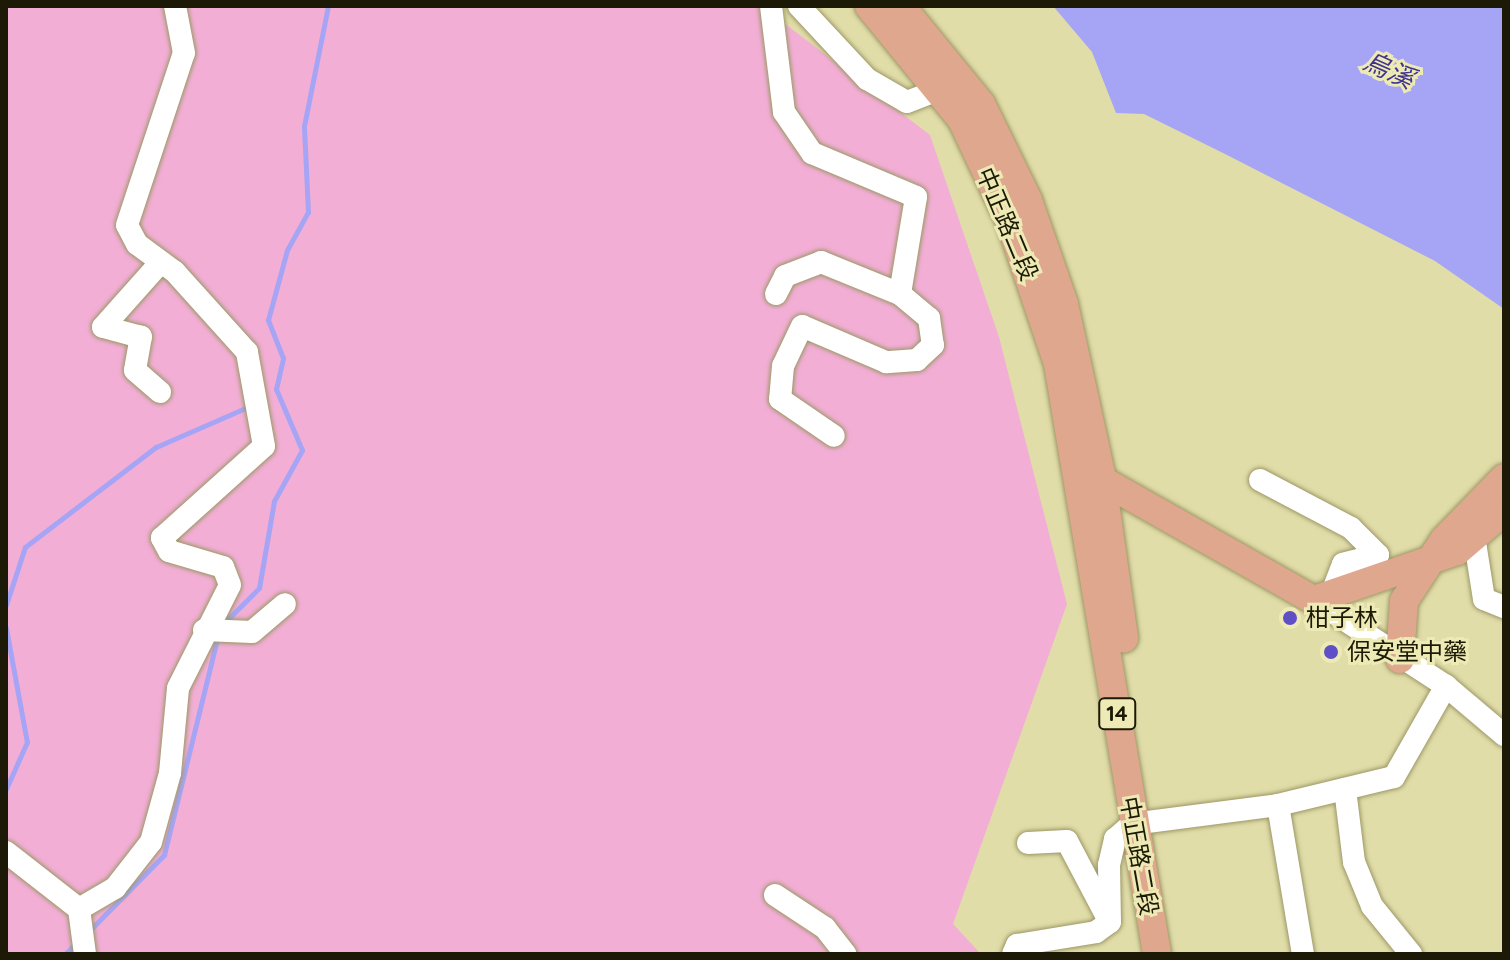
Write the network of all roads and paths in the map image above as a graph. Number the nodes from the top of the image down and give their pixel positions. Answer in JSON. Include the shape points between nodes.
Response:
{"nodes":[{"id":1,"x":175,"y":6,"type":"edge"},
{"id":2,"x":771,"y":6,"type":"edge"},
{"id":3,"x":799,"y":6,"type":"edge"},
{"id":4,"x":869,"y":6,"type":"edge"},
{"id":5,"x":901,"y":6,"type":"edge"},
{"id":6,"x":911,"y":6,"type":"edge"},
{"id":7,"x":952,"y":85,"type":"junction"},
{"id":8,"x":161,"y":262,"type":"junction"},
{"id":9,"x":776,"y":294,"type":"dead end"},
{"id":10,"x":900,"y":294,"type":"junction"},
{"id":11,"x":160,"y":392,"type":"dead end"},
{"id":12,"x":834,"y":436,"type":"dead end"},
{"id":13,"x":1088,"y":474,"type":"junction"},
{"id":14,"x":1504,"y":478,"type":"edge"},
{"id":15,"x":1260,"y":480,"type":"dead end"},
{"id":16,"x":1504,"y":511,"type":"edge"},
{"id":17,"x":1474,"y":536,"type":"junction"},
{"id":18,"x":1431,"y":558,"type":"junction"},
{"id":19,"x":1322,"y":598,"type":"junction"},
{"id":20,"x":285,"y":604,"type":"dead end"},
{"id":21,"x":1504,"y":607,"type":"edge"},
{"id":22,"x":206,"y":630,"type":"junction"},
{"id":23,"x":1400,"y":659,"type":"junction"},
{"id":24,"x":1446,"y":686,"type":"junction"},
{"id":25,"x":1504,"y":735,"type":"edge"},
{"id":26,"x":1345,"y":789,"type":"junction"},
{"id":27,"x":1278,"y":805,"type":"junction"},
{"id":28,"x":1141,"y":822,"type":"junction"},
{"id":29,"x":1028,"y":843,"type":"dead end"},
{"id":30,"x":6,"y":852,"type":"edge"},
{"id":31,"x":775,"y":895,"type":"dead end"},
{"id":32,"x":80,"y":917,"type":"junction"},
{"id":33,"x":1110,"y":922,"type":"junction"},
{"id":34,"x":85,"y":951,"type":"edge"},
{"id":35,"x":845,"y":954,"type":"edge"},
{"id":36,"x":1013,"y":954,"type":"edge"},
{"id":37,"x":1157,"y":954,"type":"edge"},
{"id":38,"x":1173,"y":954,"type":"edge"},
{"id":39,"x":1303,"y":954,"type":"edge"},
{"id":40,"x":1411,"y":954,"type":"edge"}],
"edges":[{"from":1,"to":8,"type":"street","via":[[184,53],[127,225],[137,244]]},
{"from":2,"to":10,"type":"street","via":[[784,112],[812,153],[916,197]]},
{"from":3,"to":7,"type":"street","via":[[867,79],[907,102]]},
{"from":4,"to":7,"type":"main road","name":"中正路二段","number":"14"},
{"from":5,"to":7,"type":"main road","name":"中正路二段","number":"14"},
{"from":6,"to":7,"type":"street","via":[[977,76]]},
{"from":7,"to":13,"type":"main road","name":"中正路二段","number":"14","via":[[1028,200],[1064,304]]},
{"from":8,"to":11,"type":"street","via":[[103,327],[141,337],[135,370]]},
{"from":8,"to":22,"type":"street","via":[[247,352],[264,446],[162,538],[169,551],[223,567],[230,585]]},
{"from":9,"to":10,"type":"street","via":[[785,276],[821,262]]},
{"from":10,"to":12,"type":"street","via":[[929,318],[933,345],[917,360],[886,362],[802,326],[783,366],[780,399]]},
{"from":13,"to":19,"type":"main road"},
{"from":13,"to":28,"type":"main road","name":"中正路二段","number":"14"},
{"from":14,"to":18,"type":"main road"},
{"from":15,"to":19,"type":"street","via":[[1351,528],[1378,555],[1343,564]]},
{"from":16,"to":17,"type":"main road"},
{"from":17,"to":18,"type":"main road"},
{"from":17,"to":21,"type":"street","via":[[1484,599]]},
{"from":18,"to":19,"type":"main road"},
{"from":18,"to":23,"type":"main road","via":[[1404,601]]},
{"from":19,"to":23,"type":"street"},
{"from":20,"to":22,"type":"street","via":[[252,632]]},
{"from":22,"to":32,"type":"street","via":[[178,688],[170,773],[151,842],[115,888]]},
{"from":23,"to":24,"type":"street"},
{"from":24,"to":25,"type":"street"},
{"from":24,"to":26,"type":"street","via":[[1394,777]]},
{"from":26,"to":27,"type":"street"},
{"from":26,"to":40,"type":"street","via":[[1354,862],[1372,906]]},
{"from":27,"to":28,"type":"street"},
{"from":27,"to":39,"type":"street"},
{"from":28,"to":33,"type":"street","via":[[1115,839],[1109,865]]},
{"from":28,"to":37,"type":"main road","name":"中正路二段","number":"14"},
{"from":28,"to":38,"type":"main road","name":"中正路二段","number":"14"},
{"from":29,"to":33,"type":"street","via":[[1067,841]]},
{"from":30,"to":32,"type":"street"},
{"from":31,"to":35,"type":"street","via":[[825,928]]},
{"from":32,"to":34,"type":"street"},
{"from":33,"to":36,"type":"street","via":[[1096,932],[1017,945]]}]}
